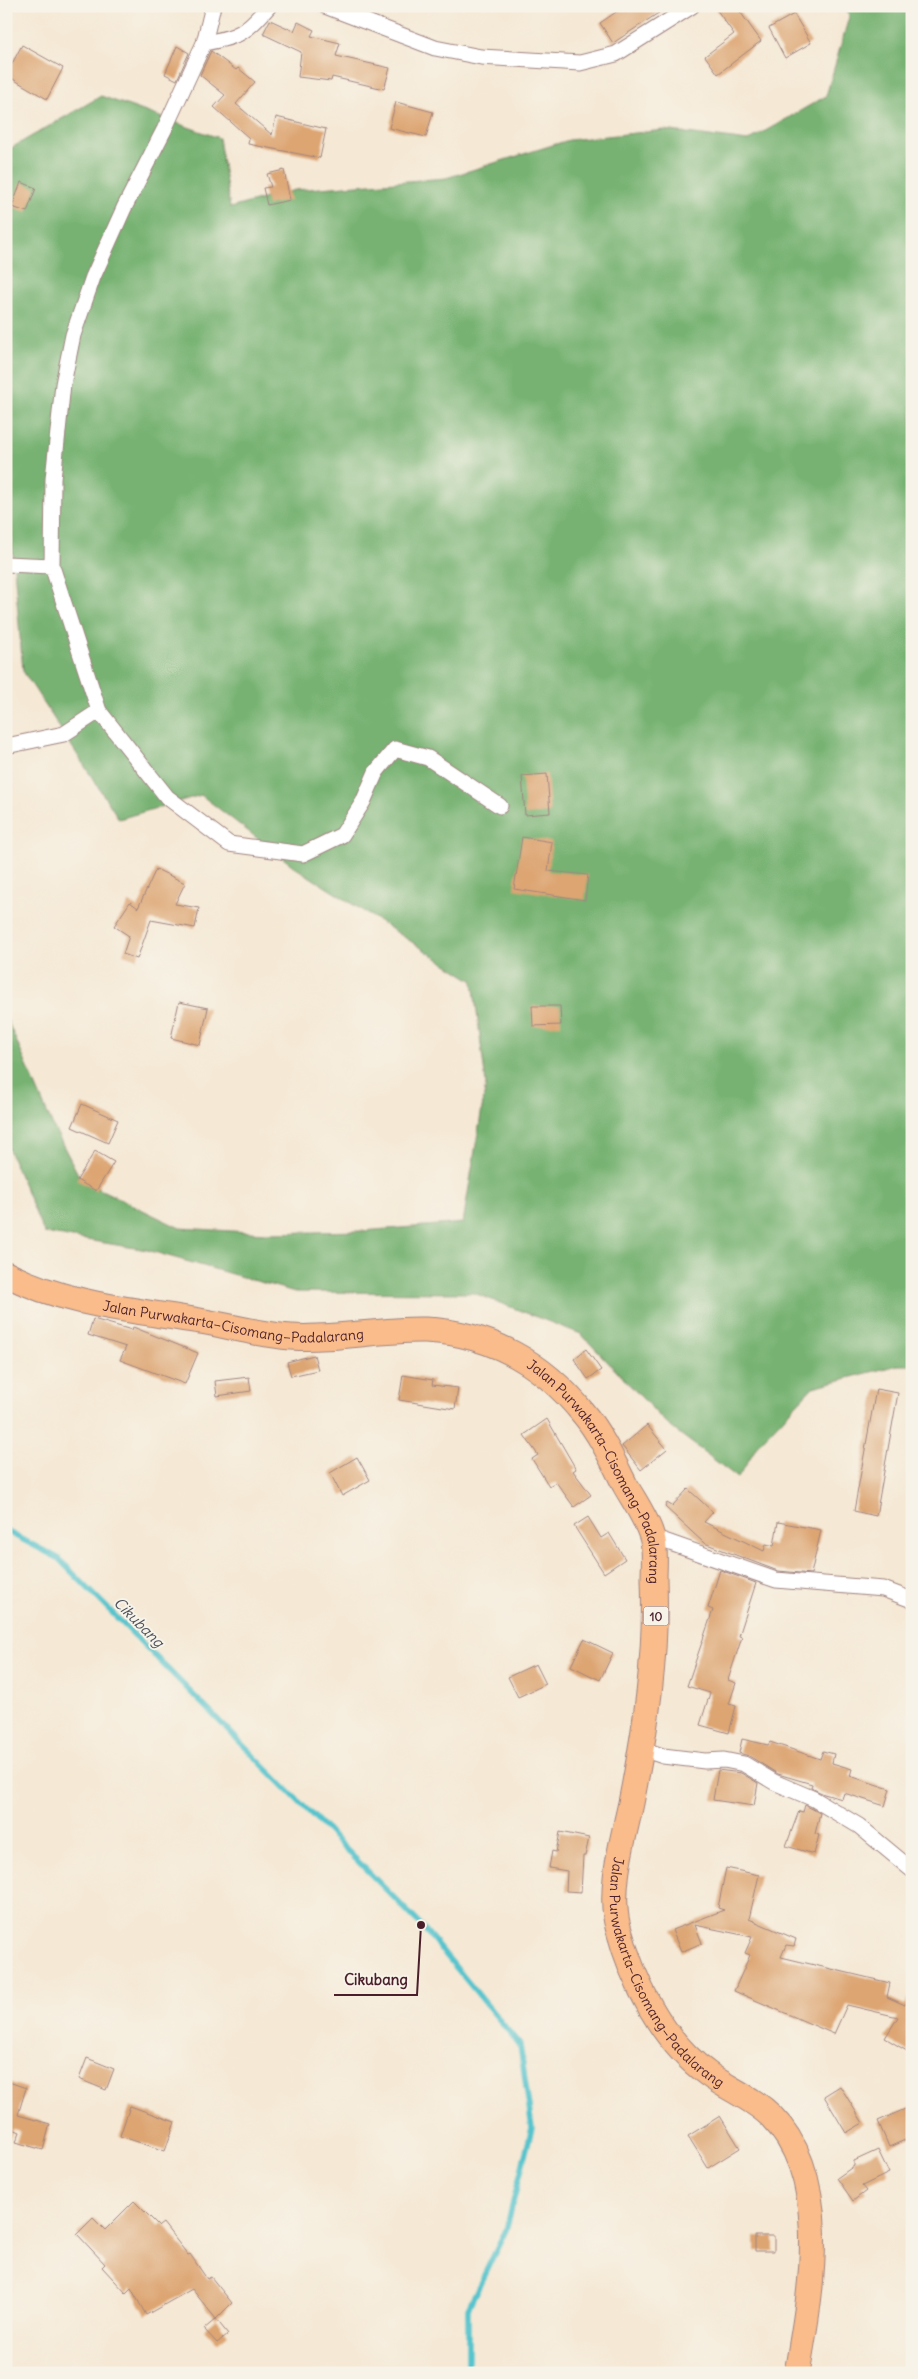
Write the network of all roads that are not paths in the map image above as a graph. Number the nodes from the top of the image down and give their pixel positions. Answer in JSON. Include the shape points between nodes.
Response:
{"nodes":[{"id":1,"x":213,"y":6,"type":"edge"},
{"id":2,"x":269,"y":6,"type":"edge"},
{"id":3,"x":325,"y":6,"type":"edge"},
{"id":4,"x":692,"y":6,"type":"edge"},
{"id":5,"x":204,"y":43,"type":"junction"},
{"id":6,"x":6,"y":564,"type":"edge"},
{"id":7,"x":52,"y":566,"type":"junction"},
{"id":8,"x":99,"y":711,"type":"junction"},
{"id":9,"x":6,"y":746,"type":"edge"},
{"id":10,"x":500,"y":806,"type":"dead end"},
{"id":11,"x":6,"y":1274,"type":"edge"},
{"id":12,"x":653,"y":1537,"type":"junction"},
{"id":13,"x":912,"y":1600,"type":"edge"},
{"id":14,"x":642,"y":1749,"type":"junction"},
{"id":15,"x":912,"y":1870,"type":"edge"},
{"id":16,"x":798,"y":2373,"type":"edge"}],
"edges":[{"from":1,"to":5,"type":"street"},
{"from":2,"to":5,"type":"street","via":[[239,35]]},
{"from":3,"to":4,"type":"street","via":[[435,48],[481,57],[580,63],[616,54]]},
{"from":5,"to":7,"type":"street","via":[[92,278],[73,335],[63,384],[53,479]]},
{"from":6,"to":7,"type":"street"},
{"from":7,"to":8,"type":"street"},
{"from":8,"to":9,"type":"street","via":[[64,734]]},
{"from":8,"to":10,"type":"street","via":[[167,797],[229,844],[303,854],[342,835],[363,802],[376,772],[395,749],[428,758]]},
{"from":11,"to":12,"type":"highway","name":"Jalan Purwakarta–Cisomang–Padalarang","number":"10","via":[[46,1292],[77,1301],[261,1334],[295,1338],[427,1330],[474,1338],[513,1352],[550,1378],[584,1414]]},
{"from":12,"to":13,"type":"street","via":[[776,1580],[883,1589]]},
{"from":12,"to":14,"type":"highway","name":"Jalan Purwakarta–Cisomang–Padalarang","number":"10","via":[[656,1622]]},
{"from":14,"to":15,"type":"street","via":[[663,1756],[744,1764],[859,1826]]},
{"from":14,"to":16,"type":"highway","name":"Jalan Purwakarta–Cisomang–Padalarang","number":"10","via":[[620,1851],[616,1885],[617,1923],[635,1974],[660,2024],[684,2055],[770,2115],[788,2138],[804,2172],[812,2221],[811,2291]]}]}
